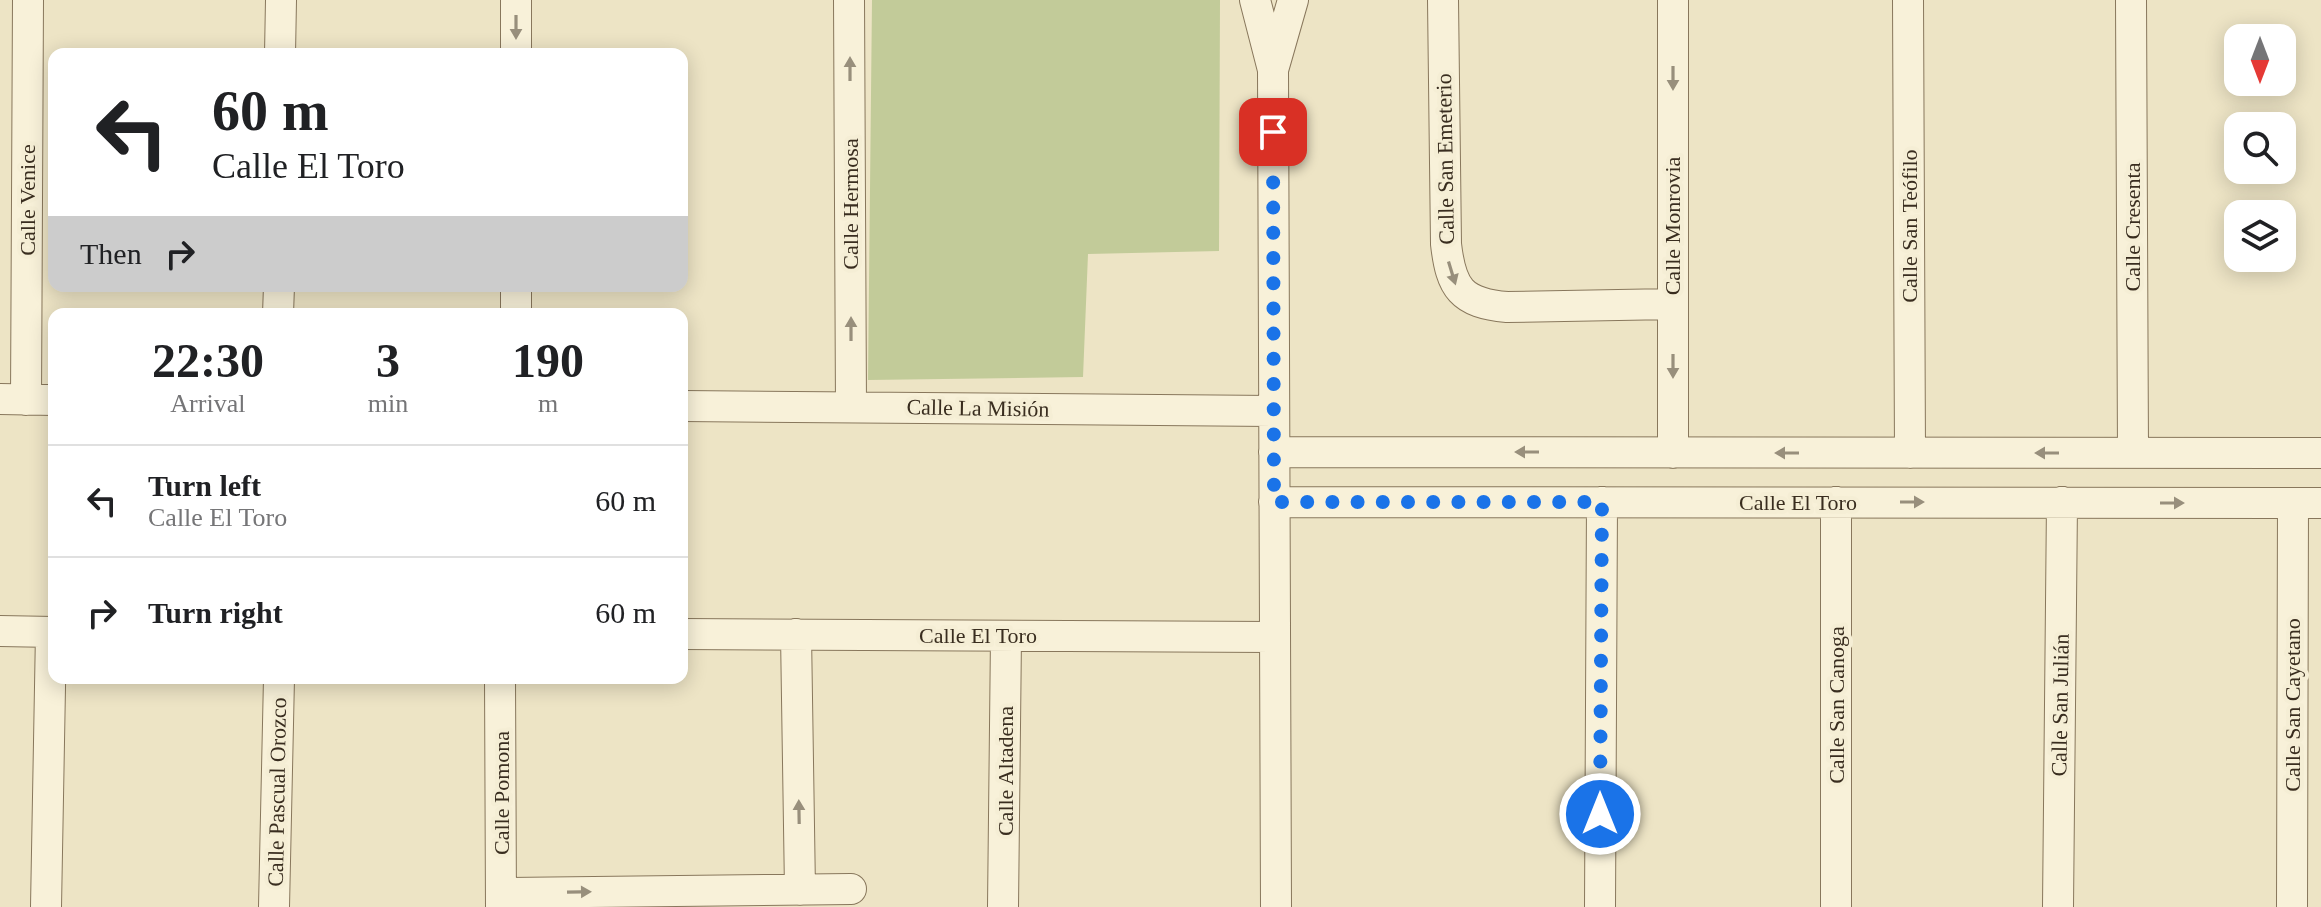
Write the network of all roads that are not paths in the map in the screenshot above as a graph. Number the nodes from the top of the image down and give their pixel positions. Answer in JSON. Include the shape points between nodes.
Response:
{"nodes":[{"id":1,"x":28,"y":0,"type":"edge"},
{"id":2,"x":281,"y":0,"type":"edge"},
{"id":3,"x":516,"y":0,"type":"edge"},
{"id":4,"x":849,"y":0,"type":"edge"},
{"id":5,"x":1255,"y":0,"type":"edge"},
{"id":6,"x":1293,"y":0,"type":"edge"},
{"id":7,"x":1443,"y":0,"type":"edge"},
{"id":8,"x":1673,"y":0,"type":"edge"},
{"id":9,"x":1908,"y":0,"type":"edge"},
{"id":10,"x":2131,"y":0,"type":"edge"},
{"id":11,"x":280,"y":48,"type":"edge"},
{"id":12,"x":516,"y":48,"type":"edge"},
{"id":13,"x":1273,"y":70,"type":"junction"},
{"id":14,"x":14,"y":173,"type":"edge"},
{"id":15,"x":1672,"y":304,"type":"junction"},
{"id":16,"x":27,"y":400,"type":"edge"},
{"id":17,"x":688,"y":406,"type":"edge"},
{"id":18,"x":851,"y":407,"type":"junction"},
{"id":19,"x":1274,"y":411,"type":"junction"},
{"id":20,"x":1274,"y":452,"type":"junction"},
{"id":21,"x":1684,"y":453,"type":"junction"},
{"id":22,"x":1871,"y":453,"type":"junction"},
{"id":23,"x":1910,"y":453,"type":"junction"},
{"id":24,"x":2097,"y":453,"type":"junction"},
{"id":25,"x":2133,"y":453,"type":"junction"},
{"id":26,"x":2321,"y":453,"type":"edge"},
{"id":27,"x":1274,"y":502,"type":"junction"},
{"id":28,"x":1602,"y":502,"type":"junction"},
{"id":29,"x":1695,"y":502,"type":"junction"},
{"id":30,"x":1836,"y":502,"type":"junction"},
{"id":31,"x":1871,"y":502,"type":"junction"},
{"id":32,"x":2062,"y":502,"type":"junction"},
{"id":33,"x":2095,"y":502,"type":"junction"},
{"id":34,"x":2307,"y":503,"type":"edge"},
{"id":35,"x":0,"y":631,"type":"edge"},
{"id":36,"x":48,"y":632,"type":"edge"},
{"id":37,"x":688,"y":634,"type":"edge"},
{"id":38,"x":796,"y":634,"type":"junction"},
{"id":39,"x":1006,"y":636,"type":"junction"},
{"id":40,"x":1275,"y":637,"type":"junction"},
{"id":41,"x":52,"y":684,"type":"edge"},
{"id":42,"x":279,"y":684,"type":"edge"},
{"id":43,"x":500,"y":684,"type":"edge"},
{"id":44,"x":851,"y":889,"type":"dead end"},
{"id":45,"x":800,"y":890,"type":"junction"},
{"id":46,"x":501,"y":900,"type":"edge"},
{"id":47,"x":46,"y":907,"type":"edge"},
{"id":48,"x":274,"y":907,"type":"edge"},
{"id":49,"x":1003,"y":907,"type":"edge"},
{"id":50,"x":1276,"y":907,"type":"edge"},
{"id":51,"x":1600,"y":907,"type":"edge"},
{"id":52,"x":1836,"y":907,"type":"edge"},
{"id":53,"x":2058,"y":907,"type":"edge"},
{"id":54,"x":2292,"y":907,"type":"edge"}],
"edges":[{"from":1,"to":14,"type":"street","name":"Calle Venice"},
{"from":2,"to":11,"type":"street"},
{"from":3,"to":12,"type":"street","one_way":true},
{"from":18,"to":4,"type":"street","name":"Calle Hermosa","one_way":true},
{"from":5,"to":13,"type":"street"},
{"from":6,"to":13,"type":"street"},
{"from":7,"to":15,"type":"street","name":"Calle San Emeterio","one_way":true,"via":[[1446,244],[1456,287],[1486,306]]},
{"from":8,"to":15,"type":"street","name":"Calle Monrovia","one_way":true},
{"from":9,"to":23,"type":"street","name":"Calle San Teófilo"},
{"from":10,"to":25,"type":"street","name":"Calle Cresenta"},
{"from":13,"to":19,"type":"street"},
{"from":14,"to":16,"type":"street","name":"Calle Venice"},
{"from":15,"to":21,"type":"street","name":"Calle Monrovia","one_way":true},
{"from":17,"to":18,"type":"street","name":"Calle La Misión"},
{"from":18,"to":19,"type":"street","name":"Calle La Misión"},
{"from":19,"to":20,"type":"street"},
{"from":21,"to":20,"type":"street","one_way":true},
{"from":20,"to":27,"type":"street"},
{"from":22,"to":21,"type":"street","one_way":true},
{"from":21,"to":29,"type":"street","name":"Calle Monrovia"},
{"from":22,"to":23,"type":"street"},
{"from":22,"to":31,"type":"street"},
{"from":24,"to":23,"type":"street","one_way":true},
{"from":24,"to":25,"type":"street"},
{"from":24,"to":33,"type":"street"},
{"from":25,"to":26,"type":"street"},
{"from":27,"to":28,"type":"street","name":"Calle El Toro"},
{"from":27,"to":40,"type":"street"},
{"from":28,"to":29,"type":"street","name":"Calle El Toro"},
{"from":28,"to":51,"type":"street"},
{"from":29,"to":30,"type":"street","name":"Calle El Toro"},
{"from":30,"to":31,"type":"street","name":"Calle El Toro"},
{"from":30,"to":52,"type":"street","name":"Calle San Canoga"},
{"from":31,"to":32,"type":"street","name":"Calle El Toro","one_way":true},
{"from":32,"to":33,"type":"street","name":"Calle El Toro"},
{"from":32,"to":53,"type":"street","name":"Calle San Julián"},
{"from":33,"to":34,"type":"street","name":"Calle El Toro","one_way":true},
{"from":34,"to":54,"type":"street","name":"Calle San Cayetano"},
{"from":35,"to":36,"type":"street"},
{"from":37,"to":38,"type":"street","name":"Calle El Toro"},
{"from":38,"to":39,"type":"street","name":"Calle El Toro"},
{"from":45,"to":38,"type":"street","one_way":true},
{"from":39,"to":40,"type":"street","name":"Calle El Toro"},
{"from":39,"to":49,"type":"street","name":"Calle Altadena"},
{"from":40,"to":50,"type":"street"},
{"from":41,"to":47,"type":"street"},
{"from":42,"to":48,"type":"street","name":"Calle Pascual Orozco"},
{"from":43,"to":46,"type":"street","name":"Calle Pomona"},
{"from":44,"to":45,"type":"street"},
{"from":46,"to":45,"type":"street","one_way":true}]}
